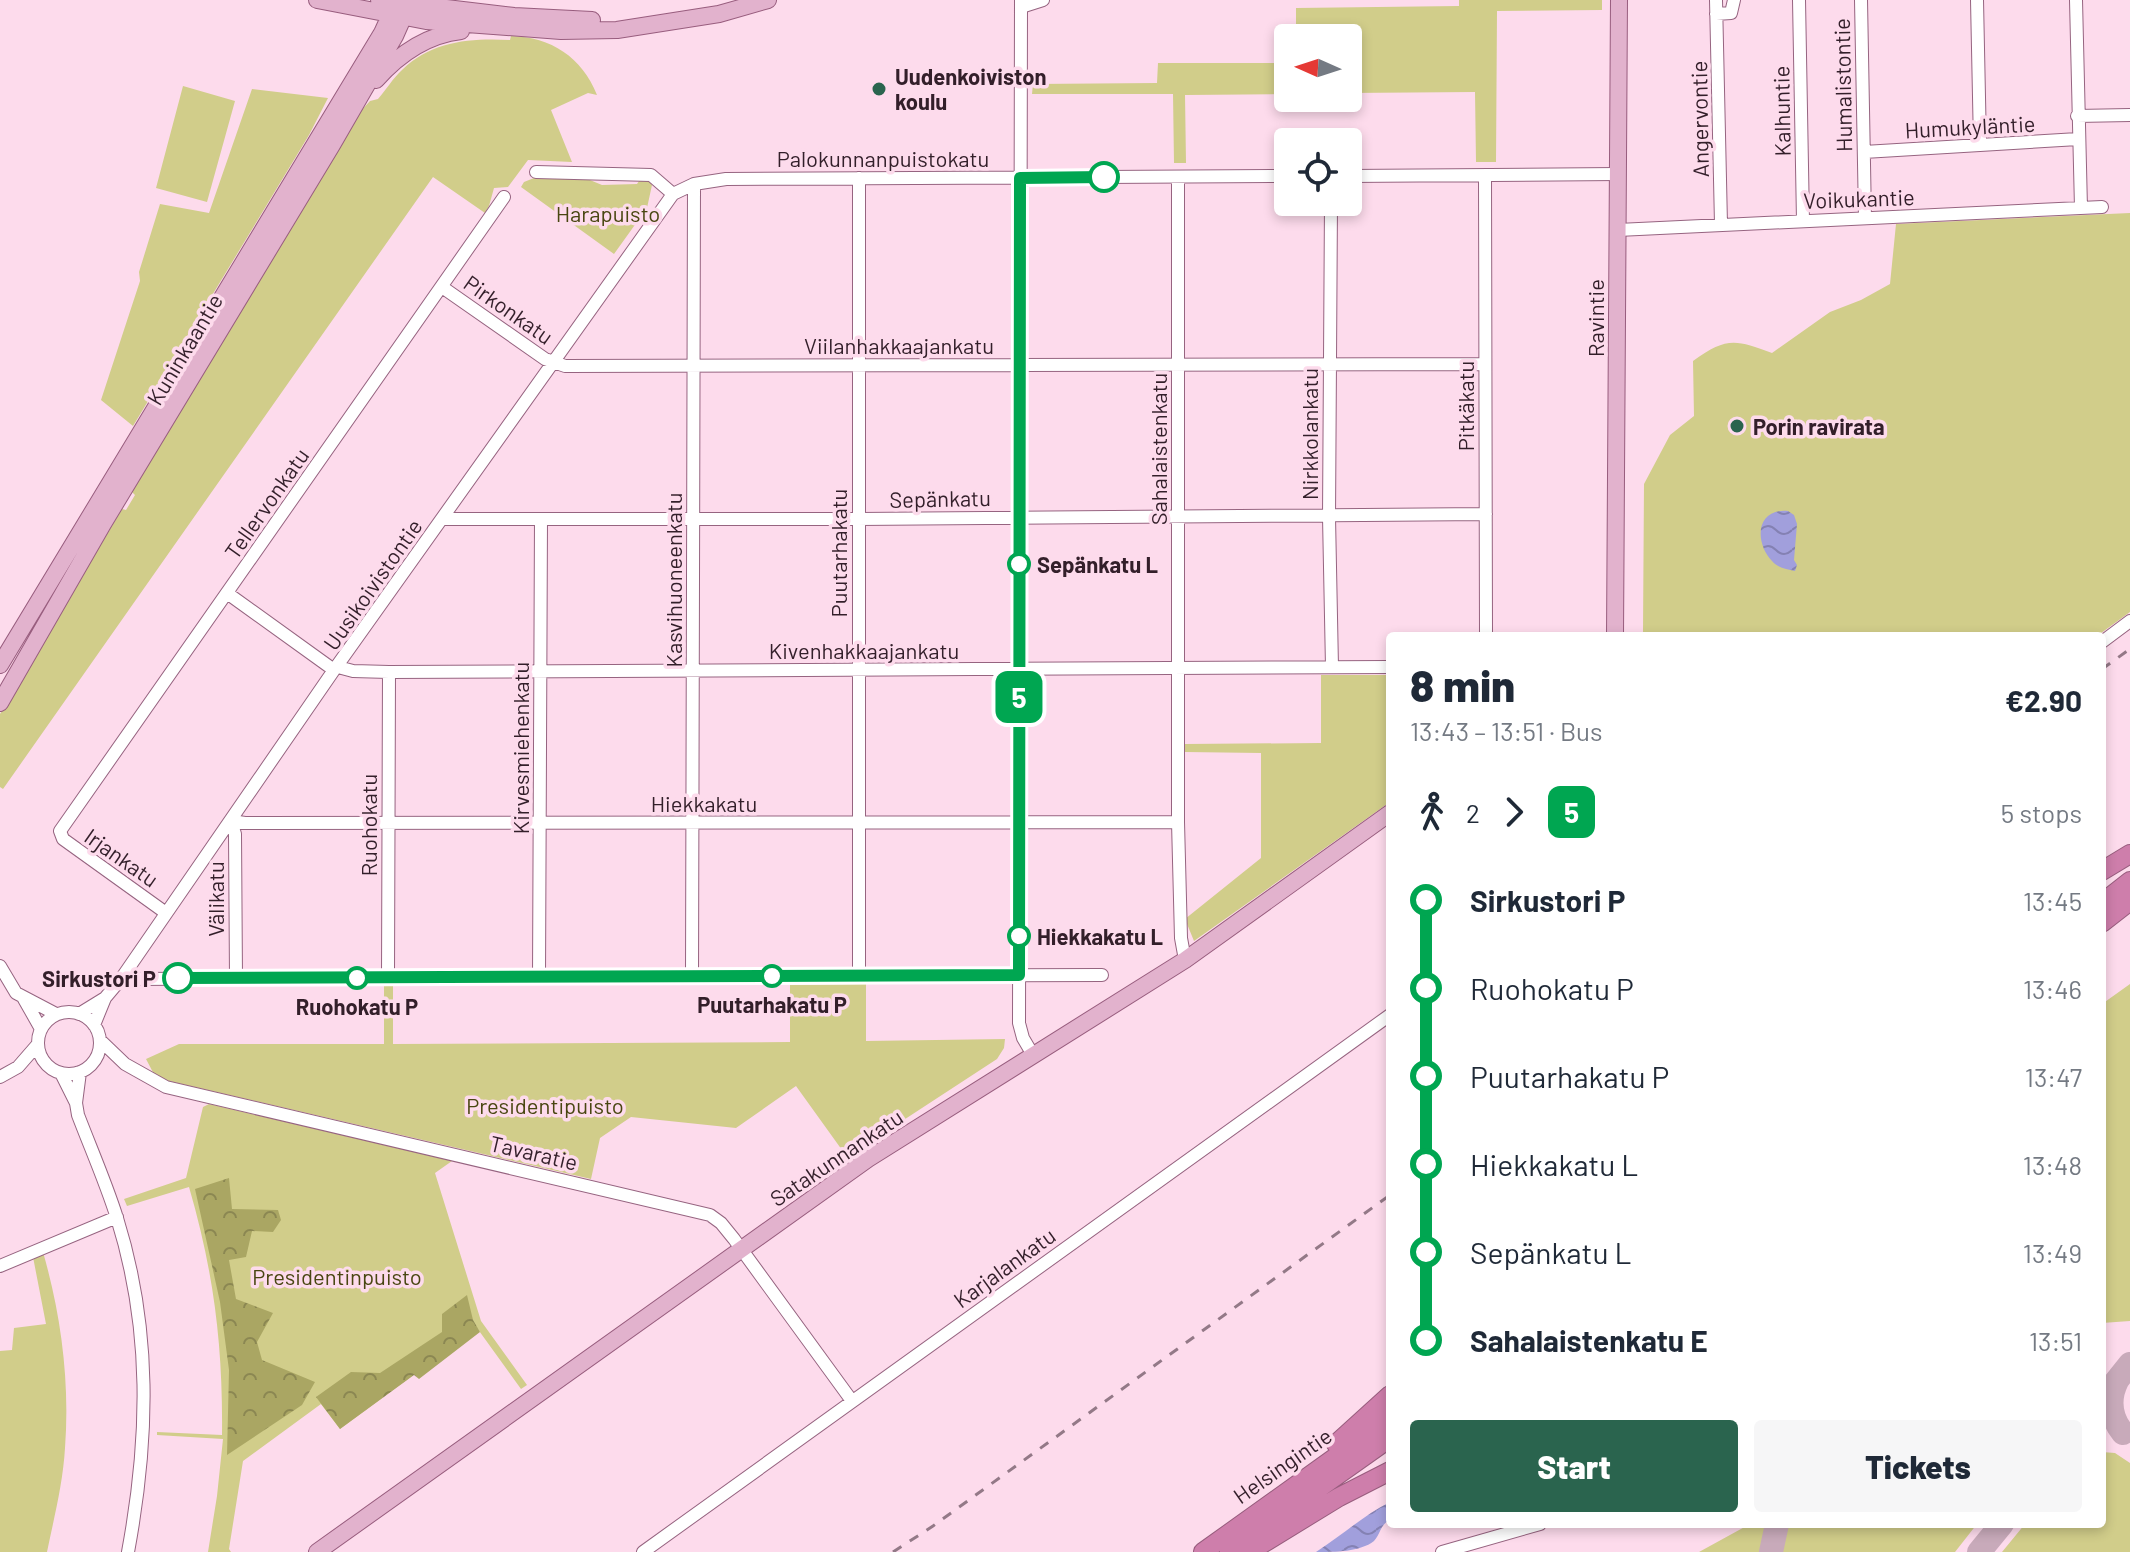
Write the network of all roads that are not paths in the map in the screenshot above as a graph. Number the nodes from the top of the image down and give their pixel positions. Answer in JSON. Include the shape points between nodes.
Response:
{"nodes":[{"id":1,"x":317,"y":0,"type":"edge"},
{"id":2,"x":768,"y":0,"type":"edge"},
{"id":3,"x":1043,"y":0,"type":"edge"},
{"id":4,"x":1619,"y":0,"type":"edge"},
{"id":5,"x":1716,"y":0,"type":"edge"},
{"id":6,"x":1734,"y":0,"type":"edge"},
{"id":7,"x":1799,"y":0,"type":"edge"},
{"id":8,"x":1861,"y":0,"type":"edge"},
{"id":9,"x":1977,"y":0,"type":"edge"},
{"id":10,"x":2076,"y":0,"type":"edge"},
{"id":11,"x":1021,"y":3,"type":"edge"},
{"id":12,"x":398,"y":6,"type":"edge"},
{"id":13,"x":1716,"y":14,"type":"junction"},
{"id":14,"x":645,"y":24,"type":"junction"},
{"id":15,"x":506,"y":29,"type":"junction"},
{"id":16,"x":2130,"y":115,"type":"edge"},
{"id":17,"x":2077,"y":116,"type":"junction"},
{"id":18,"x":2078,"y":139,"type":"junction"},
{"id":19,"x":332,"y":145,"type":"junction"},
{"id":20,"x":1980,"y":145,"type":"junction"},
{"id":21,"x":1864,"y":152,"type":"junction"},
{"id":22,"x":536,"y":172,"type":"dead end"},
{"id":23,"x":1618,"y":174,"type":"junction"},
{"id":24,"x":1485,"y":175,"type":"junction"},
{"id":25,"x":1274,"y":176,"type":"edge"},
{"id":26,"x":1362,"y":176,"type":"edge"},
{"id":27,"x":1178,"y":177,"type":"junction"},
{"id":28,"x":859,"y":178,"type":"junction"},
{"id":29,"x":1020,"y":178,"type":"junction"},
{"id":30,"x":694,"y":184,"type":"junction"},
{"id":31,"x":673,"y":194,"type":"junction"},
{"id":32,"x":504,"y":197,"type":"dead end"},
{"id":33,"x":2102,"y":207,"type":"dead end"},
{"id":34,"x":2081,"y":208,"type":"junction"},
{"id":35,"x":1331,"y":216,"type":"edge"},
{"id":36,"x":1865,"y":218,"type":"junction"},
{"id":37,"x":1803,"y":221,"type":"junction"},
{"id":38,"x":1721,"y":224,"type":"junction"},
{"id":39,"x":1618,"y":230,"type":"junction"},
{"id":40,"x":442,"y":287,"type":"junction"},
{"id":41,"x":553,"y":363,"type":"junction"},
{"id":42,"x":1330,"y":363,"type":"junction"},
{"id":43,"x":1019,"y":364,"type":"junction"},
{"id":44,"x":1178,"y":364,"type":"junction"},
{"id":45,"x":1485,"y":364,"type":"junction"},
{"id":46,"x":860,"y":365,"type":"junction"},
{"id":47,"x":694,"y":366,"type":"junction"},
{"id":48,"x":1486,"y":514,"type":"junction"},
{"id":49,"x":1019,"y":517,"type":"junction"},
{"id":50,"x":1178,"y":517,"type":"junction"},
{"id":51,"x":1329,"y":517,"type":"junction"},
{"id":52,"x":693,"y":518,"type":"junction"},
{"id":53,"x":443,"y":519,"type":"junction"},
{"id":54,"x":541,"y":519,"type":"junction"},
{"id":55,"x":858,"y":519,"type":"junction"},
{"id":56,"x":227,"y":593,"type":"junction"},
{"id":57,"x":2130,"y":621,"type":"edge"},
{"id":58,"x":1486,"y":632,"type":"edge"},
{"id":59,"x":1615,"y":632,"type":"edge"},
{"id":60,"x":2106,"y":639,"type":"edge"},
{"id":61,"x":0,"y":665,"type":"edge"},
{"id":62,"x":1332,"y":667,"type":"junction"},
{"id":63,"x":1386,"y":667,"type":"edge"},
{"id":64,"x":336,"y":669,"type":"junction"},
{"id":65,"x":1018,"y":669,"type":"junction"},
{"id":66,"x":1178,"y":669,"type":"junction"},
{"id":67,"x":858,"y":670,"type":"junction"},
{"id":68,"x":541,"y":671,"type":"junction"},
{"id":69,"x":692,"y":671,"type":"junction"},
{"id":70,"x":389,"y":672,"type":"junction"},
{"id":71,"x":0,"y":703,"type":"edge"},
{"id":72,"x":1386,"y":816,"type":"edge"},
{"id":73,"x":231,"y":821,"type":"junction"},
{"id":74,"x":1019,"y":821,"type":"junction"},
{"id":75,"x":1178,"y":822,"type":"junction"},
{"id":76,"x":540,"y":823,"type":"junction"},
{"id":77,"x":691,"y":823,"type":"junction"},
{"id":78,"x":388,"y":824,"type":"junction"},
{"id":79,"x":859,"y":824,"type":"junction"},
{"id":80,"x":60,"y":831,"type":"joint"},
{"id":81,"x":2130,"y":854,"type":"edge"},
{"id":82,"x":2106,"y":869,"type":"edge"},
{"id":83,"x":2130,"y":881,"type":"edge"},
{"id":84,"x":2106,"y":900,"type":"edge"},
{"id":85,"x":2130,"y":901,"type":"edge"},
{"id":86,"x":166,"y":913,"type":"junction"},
{"id":87,"x":2106,"y":920,"type":"edge"},
{"id":88,"x":1185,"y":960,"type":"junction"},
{"id":89,"x":0,"y":966,"type":"edge"},
{"id":90,"x":1019,"y":975,"type":"junction"},
{"id":91,"x":1102,"y":975,"type":"dead end"},
{"id":92,"x":859,"y":976,"type":"junction"},
{"id":93,"x":539,"y":977,"type":"junction"},
{"id":94,"x":692,"y":977,"type":"junction"},
{"id":95,"x":236,"y":978,"type":"junction"},
{"id":96,"x":388,"y":978,"type":"junction"},
{"id":97,"x":121,"y":979,"type":"junction"},
{"id":98,"x":105,"y":998,"type":"junction"},
{"id":99,"x":24,"y":999,"type":"junction"},
{"id":100,"x":56,"y":1014,"type":"junction"},
{"id":101,"x":79,"y":1014,"type":"junction"},
{"id":102,"x":1386,"y":1018,"type":"edge"},
{"id":103,"x":94,"y":1025,"type":"junction"},
{"id":104,"x":41,"y":1029,"type":"junction"},
{"id":105,"x":101,"y":1041,"type":"junction"},
{"id":106,"x":38,"y":1044,"type":"junction"},
{"id":107,"x":1033,"y":1055,"type":"junction"},
{"id":108,"x":46,"y":1064,"type":"junction"},
{"id":109,"x":125,"y":1064,"type":"junction"},
{"id":110,"x":18,"y":1067,"type":"junction"},
{"id":111,"x":83,"y":1071,"type":"junction"},
{"id":112,"x":61,"y":1073,"type":"junction"},
{"id":113,"x":0,"y":1077,"type":"edge"},
{"id":114,"x":76,"y":1103,"type":"junction"},
{"id":115,"x":117,"y":1217,"type":"junction"},
{"id":116,"x":741,"y":1249,"type":"junction"},
{"id":117,"x":0,"y":1266,"type":"edge"},
{"id":118,"x":1386,"y":1399,"type":"edge"},
{"id":119,"x":852,"y":1401,"type":"junction"},
{"id":120,"x":1386,"y":1421,"type":"edge"},
{"id":121,"x":1386,"y":1441,"type":"edge"},
{"id":122,"x":1386,"y":1473,"type":"edge"},
{"id":123,"x":1259,"y":1510,"type":"junction"},
{"id":124,"x":1526,"y":1528,"type":"edge"},
{"id":125,"x":128,"y":1552,"type":"edge"},
{"id":126,"x":317,"y":1552,"type":"edge"},
{"id":127,"x":643,"y":1552,"type":"edge"},
{"id":128,"x":1203,"y":1552,"type":"edge"},
{"id":129,"x":1229,"y":1552,"type":"edge"},
{"id":130,"x":1249,"y":1552,"type":"edge"},
{"id":131,"x":1442,"y":1552,"type":"edge"}],
"edges":[{"from":1,"to":12,"type":"main road"},
{"from":2,"to":14,"type":"main road","via":[[719,14]]},
{"from":3,"to":11,"type":"street"},
{"from":4,"to":23,"type":"main road","name":"Ravintie"},
{"from":5,"to":13,"type":"street","name":"Angervontie"},
{"from":6,"to":13,"type":"street","via":[[1731,13]]},
{"from":7,"to":37,"type":"street","name":"Kalhuntie"},
{"from":8,"to":21,"type":"street","name":"Humalistontie"},
{"from":9,"to":20,"type":"street"},
{"from":10,"to":17,"type":"street"},
{"from":11,"to":29,"type":"street"},
{"from":12,"to":14,"type":"main road"},
{"from":12,"to":15,"type":"main road"},
{"from":12,"to":19,"type":"main road","name":"Kuninkaantie"},
{"from":12,"to":61,"type":"main road","name":"Kuninkaantie"},
{"from":13,"to":38,"type":"street","name":"Angervontie"},
{"from":14,"to":15,"type":"main road","via":[[617,30]]},
{"from":15,"to":19,"type":"main road","via":[[448,32],[412,48],[375,81]]},
{"from":16,"to":17,"type":"street"},
{"from":17,"to":18,"type":"street"},
{"from":18,"to":20,"type":"street","name":"Humukyläntie"},
{"from":18,"to":34,"type":"street"},
{"from":19,"to":71,"type":"main road","name":"Kuninkaantie"},
{"from":20,"to":21,"type":"street","name":"Humukyläntie"},
{"from":21,"to":36,"type":"street","name":"Humalistontie"},
{"from":22,"to":31,"type":"street","via":[[651,175]]},
{"from":23,"to":24,"type":"street"},
{"from":23,"to":39,"type":"main road","name":"Ravintie"},
{"from":24,"to":26,"type":"street"},
{"from":24,"to":45,"type":"street","name":"Pitkäkatu"},
{"from":25,"to":27,"type":"street","name":"Palokunnanpuistokatu"},
{"from":27,"to":29,"type":"street","name":"Palokunnanpuistokatu"},
{"from":27,"to":44,"type":"street","name":"Sahalaistenkatu"},
{"from":28,"to":29,"type":"street","name":"Palokunnanpuistokatu"},
{"from":28,"to":30,"type":"street","name":"Palokunnanpuistokatu"},
{"from":28,"to":46,"type":"street","name":"Puutarhakatu"},
{"from":29,"to":43,"type":"street"},
{"from":30,"to":31,"type":"street","name":"Palokunnanpuistokatu"},
{"from":30,"to":47,"type":"street","name":"Kasvihuoneenkatu"},
{"from":31,"to":41,"type":"street","name":"Uusikoivistontie"},
{"from":32,"to":40,"type":"street","name":"Tellervonkatu"},
{"from":33,"to":34,"type":"street","name":"Voikukantie"},
{"from":34,"to":36,"type":"street","name":"Voikukantie"},
{"from":35,"to":42,"type":"street","name":"Nirkkolankatu"},
{"from":36,"to":37,"type":"street","name":"Voikukantie"},
{"from":37,"to":38,"type":"street","name":"Voikukantie"},
{"from":38,"to":39,"type":"street","name":"Voikukantie"},
{"from":39,"to":59,"type":"main road","name":"Ravintie"},
{"from":40,"to":41,"type":"street","name":"Pirkonkatu"},
{"from":40,"to":56,"type":"street","name":"Tellervonkatu"},
{"from":41,"to":47,"type":"street","name":"Viilanhakkaajankatu"},
{"from":41,"to":53,"type":"street","name":"Uusikoivistontie"},
{"from":42,"to":44,"type":"street","name":"Viilanhakkaajankatu"},
{"from":42,"to":45,"type":"street","name":"Viilanhakkaajankatu"},
{"from":42,"to":51,"type":"street","name":"Nirkkolankatu"},
{"from":43,"to":44,"type":"street","name":"Viilanhakkaajankatu"},
{"from":43,"to":46,"type":"street","name":"Viilanhakkaajankatu"},
{"from":43,"to":49,"type":"street"},
{"from":44,"to":50,"type":"street","name":"Sahalaistenkatu"},
{"from":45,"to":48,"type":"street","name":"Pitkäkatu"},
{"from":46,"to":47,"type":"street","name":"Viilanhakkaajankatu"},
{"from":46,"to":55,"type":"street","name":"Puutarhakatu"},
{"from":47,"to":52,"type":"street","name":"Kasvihuoneenkatu"},
{"from":48,"to":51,"type":"street","name":"Sepänkatu"},
{"from":48,"to":58,"type":"street","name":"Pitkäkatu"},
{"from":49,"to":50,"type":"street","name":"Sepänkatu"},
{"from":49,"to":55,"type":"street","name":"Sepänkatu"},
{"from":49,"to":65,"type":"street"},
{"from":50,"to":51,"type":"street","name":"Sepänkatu"},
{"from":50,"to":66,"type":"street","name":"Sahalaistenkatu"},
{"from":51,"to":62,"type":"street","name":"Nirkkolankatu"},
{"from":52,"to":54,"type":"street","name":"Sepänkatu"},
{"from":52,"to":55,"type":"street","name":"Sepänkatu"},
{"from":52,"to":69,"type":"street","name":"Kasvihuoneenkatu"},
{"from":53,"to":54,"type":"street","name":"Sepänkatu"},
{"from":53,"to":64,"type":"street","name":"Uusikoivistontie"},
{"from":54,"to":68,"type":"street","name":"Kirvesmiehenkatu"},
{"from":55,"to":67,"type":"street","name":"Puutarhakatu"},
{"from":56,"to":64,"type":"street"},
{"from":56,"to":80,"type":"street","name":"Tellervonkatu"},
{"from":57,"to":60,"type":"street"},
{"from":62,"to":63,"type":"street","name":"Kivenhakkaajankatu"},
{"from":62,"to":66,"type":"street","name":"Kivenhakkaajankatu"},
{"from":64,"to":70,"type":"street","name":"Kivenhakkaajankatu"},
{"from":64,"to":73,"type":"street","name":"Uusikoivistontie"},
{"from":65,"to":66,"type":"street","name":"Kivenhakkaajankatu"},
{"from":65,"to":67,"type":"street","name":"Kivenhakkaajankatu"},
{"from":65,"to":74,"type":"street"},
{"from":66,"to":75,"type":"street","name":"Sahalaistenkatu"},
{"from":67,"to":69,"type":"street","name":"Kivenhakkaajankatu"},
{"from":67,"to":79,"type":"street","name":"Puutarhakatu"},
{"from":68,"to":69,"type":"street","name":"Kivenhakkaajankatu"},
{"from":68,"to":70,"type":"street","name":"Kivenhakkaajankatu"},
{"from":68,"to":76,"type":"street","name":"Kirvesmiehenkatu"},
{"from":69,"to":77,"type":"street","name":"Kasvihuoneenkatu"},
{"from":70,"to":78,"type":"street","name":"Ruohokatu"},
{"from":72,"to":88,"type":"main road","name":"Satakunnankatu"},
{"from":73,"to":78,"type":"street","name":"Hiekkakatu"},
{"from":73,"to":86,"type":"street","name":"Uusikoivistontie"},
{"from":73,"to":95,"type":"street","name":"Välikatu"},
{"from":74,"to":75,"type":"street","name":"Hiekkakatu"},
{"from":74,"to":79,"type":"street","name":"Hiekkakatu"},
{"from":74,"to":90,"type":"street"},
{"from":75,"to":88,"type":"street","name":"Sahalaistenkatu"},
{"from":76,"to":77,"type":"street","name":"Hiekkakatu"},
{"from":76,"to":78,"type":"street","name":"Hiekkakatu"},
{"from":76,"to":93,"type":"street","name":"Kirvesmiehenkatu"},
{"from":77,"to":79,"type":"street","name":"Hiekkakatu"},
{"from":77,"to":94,"type":"street","name":"Kasvihuoneenkatu"},
{"from":78,"to":96,"type":"street","name":"Ruohokatu"},
{"from":79,"to":92,"type":"street","name":"Puutarhakatu"},
{"from":80,"to":86,"type":"street","name":"Irjankatu","via":[[63,839]]},
{"from":81,"to":82,"type":"highway"},
{"from":83,"to":84,"type":"highway"},
{"from":85,"to":87,"type":"highway"},
{"from":86,"to":97,"type":"street","name":"Uusikoivistontie"},
{"from":88,"to":107,"type":"main road","name":"Satakunnankatu"},
{"from":89,"to":99,"type":"street"},
{"from":90,"to":91,"type":"street"},
{"from":90,"to":92,"type":"street"},
{"from":90,"to":107,"type":"street","via":[[1019,1023]]},
{"from":92,"to":94,"type":"street"},
{"from":93,"to":94,"type":"street"},
{"from":93,"to":96,"type":"street"},
{"from":95,"to":96,"type":"street"},
{"from":95,"to":97,"type":"street"},
{"from":97,"to":98,"type":"street","name":"Uusikoivistontie"},
{"from":98,"to":101,"type":"street"},
{"from":98,"to":103,"type":"street"},
{"from":99,"to":100,"type":"street"},
{"from":99,"to":104,"type":"street"},
{"from":100,"to":101,"type":"street"},
{"from":100,"to":104,"type":"street"},
{"from":101,"to":103,"type":"street"},
{"from":102,"to":119,"type":"street","name":"Karjalankatu"},
{"from":103,"to":105,"type":"street"},
{"from":104,"to":106,"type":"street"},
{"from":105,"to":109,"type":"street","name":"Tavaratie"},
{"from":105,"to":111,"type":"street","via":[[94,1063]]},
{"from":106,"to":108,"type":"street"},
{"from":106,"to":110,"type":"street"},
{"from":107,"to":116,"type":"main road","name":"Satakunnankatu","via":[[868,1159]]},
{"from":108,"to":110,"type":"street"},
{"from":108,"to":112,"type":"street"},
{"from":109,"to":111,"type":"street"},
{"from":109,"to":116,"type":"street","name":"Tavaratie","via":[[166,1087],[705,1213],[721,1223]]},
{"from":110,"to":113,"type":"street"},
{"from":111,"to":112,"type":"street"},
{"from":111,"to":114,"type":"street"},
{"from":112,"to":114,"type":"street"},
{"from":114,"to":115,"type":"street"},
{"from":115,"to":117,"type":"street"},
{"from":115,"to":125,"type":"street","via":[[136,1298],[144,1373],[142,1465]]},
{"from":116,"to":119,"type":"street","name":"Tavaratie"},
{"from":116,"to":126,"type":"main road","name":"Satakunnankatu"},
{"from":118,"to":123,"type":"highway"},
{"from":119,"to":127,"type":"street","name":"Karjalankatu"},
{"from":120,"to":123,"type":"highway","name":"Helsingintie"},
{"from":121,"to":129,"type":"highway","name":"Helsingintie"},
{"from":122,"to":130,"type":"highway"},
{"from":123,"to":128,"type":"highway","name":"Helsingintie"},
{"from":124,"to":131,"type":"street"}]}
